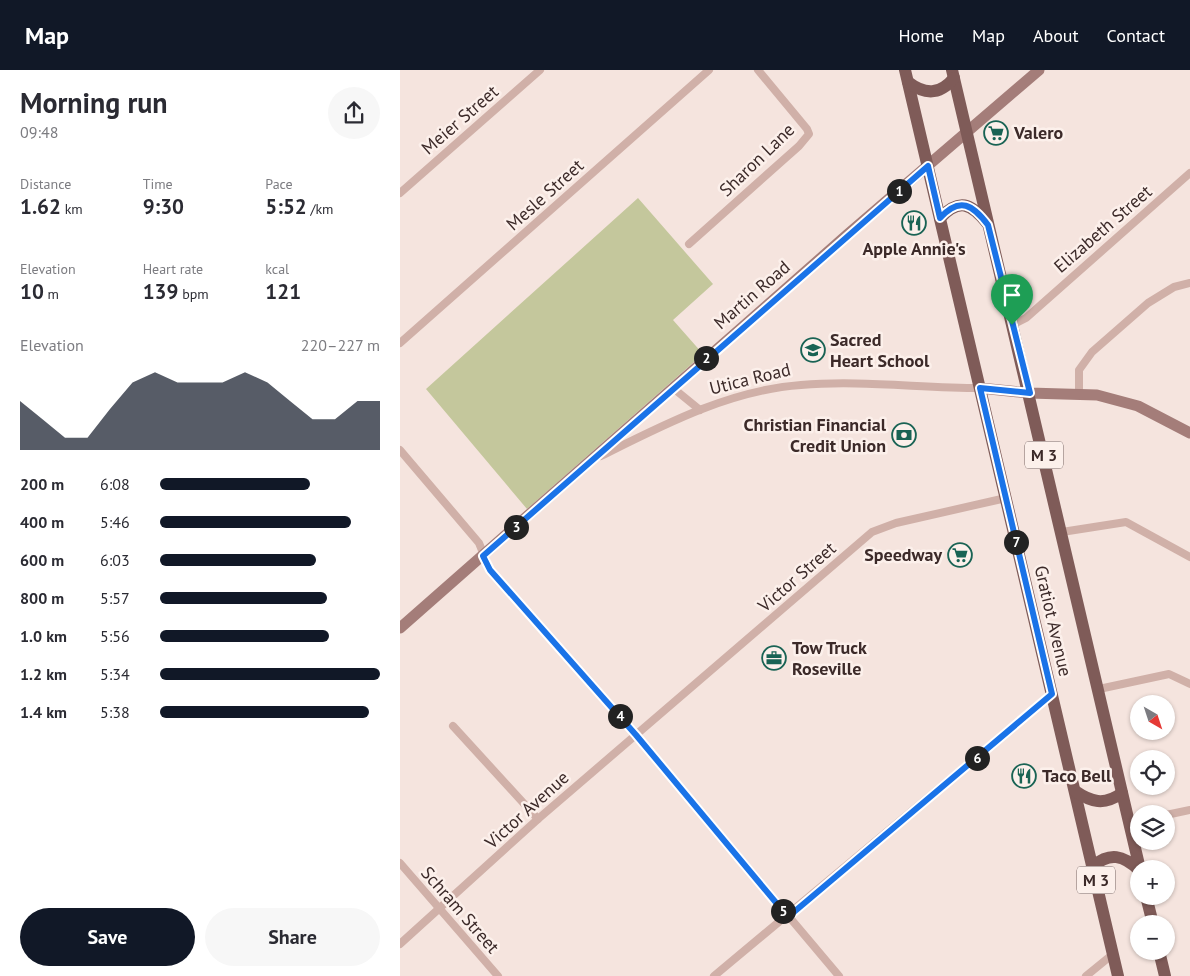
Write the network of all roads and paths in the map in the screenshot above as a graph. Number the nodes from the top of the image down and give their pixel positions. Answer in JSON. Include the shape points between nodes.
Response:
{"nodes":[{"id":1,"x":540,"y":70,"type":"edge"},
{"id":2,"x":709,"y":70,"type":"edge"},
{"id":3,"x":758,"y":70,"type":"edge"},
{"id":4,"x":1039,"y":70,"type":"edge"},
{"id":5,"x":953,"y":74,"type":"edge"},
{"id":6,"x":907,"y":76,"type":"edge"},
{"id":7,"x":967,"y":133,"type":"junction"},
{"id":8,"x":928,"y":166,"type":"junction"},
{"id":9,"x":1190,"y":173,"type":"edge"},
{"id":10,"x":400,"y":192,"type":"edge"},
{"id":11,"x":940,"y":218,"type":"junction"},
{"id":12,"x":988,"y":225,"type":"junction"},
{"id":13,"x":689,"y":244,"type":"dead end"},
{"id":14,"x":1190,"y":283,"type":"edge"},
{"id":15,"x":1012,"y":325,"type":"junction"},
{"id":16,"x":400,"y":343,"type":"edge"},
{"id":17,"x":673,"y":388,"type":"junction"},
{"id":18,"x":980,"y":388,"type":"junction"},
{"id":19,"x":1030,"y":393,"type":"junction"},
{"id":20,"x":1079,"y":394,"type":"junction"},
{"id":21,"x":700,"y":410,"type":"junction"},
{"id":22,"x":1190,"y":433,"type":"edge"},
{"id":23,"x":400,"y":450,"type":"edge"},
{"id":24,"x":588,"y":462,"type":"junction"},
{"id":25,"x":1006,"y":498,"type":"junction"},
{"id":26,"x":1062,"y":532,"type":"junction"},
{"id":27,"x":483,"y":556,"type":"junction"},
{"id":28,"x":1190,"y":557,"type":"edge"},
{"id":29,"x":400,"y":628,"type":"edge"},
{"id":30,"x":1190,"y":684,"type":"edge"},
{"id":31,"x":1099,"y":689,"type":"junction"},
{"id":32,"x":1052,"y":694,"type":"junction"},
{"id":33,"x":453,"y":726,"type":"dead end"},
{"id":34,"x":636,"y":735,"type":"junction"},
{"id":35,"x":1075,"y":790,"type":"junction"},
{"id":36,"x":1122,"y":793,"type":"junction"},
{"id":37,"x":1190,"y":810,"type":"edge"},
{"id":38,"x":1130,"y":812,"type":"edge"},
{"id":39,"x":1175,"y":812,"type":"edge"},
{"id":40,"x":538,"y":819,"type":"junction"},
{"id":41,"x":1130,"y":862,"type":"edge"},
{"id":42,"x":400,"y":863,"type":"edge"},
{"id":43,"x":1092,"y":866,"type":"junction"},
{"id":44,"x":440,"y":909,"type":"junction"},
{"id":45,"x":788,"y":917,"type":"junction"},
{"id":46,"x":400,"y":944,"type":"edge"},
{"id":47,"x":1113,"y":954,"type":"junction"},
{"id":48,"x":1161,"y":960,"type":"edge"},
{"id":49,"x":498,"y":976,"type":"edge"},
{"id":50,"x":714,"y":976,"type":"edge"},
{"id":51,"x":839,"y":976,"type":"edge"},
{"id":52,"x":1086,"y":976,"type":"edge"},
{"id":53,"x":1118,"y":976,"type":"edge"},
{"id":54,"x":1165,"y":976,"type":"edge"}],
"edges":[{"from":1,"to":10,"type":"street","name":"Meier Street"},
{"from":2,"to":16,"type":"street","name":"Mesle Street"},
{"from":3,"to":13,"type":"street","name":"Sharon Lane","via":[[809,134]]},
{"from":4,"to":7,"type":"street","name":"Martin Road"},
{"from":5,"to":6,"type":"main road","via":[[942,90],[936,92],[922,91]]},
{"from":5,"to":7,"type":"main road","name":"Gratiot Avenue","number":"M 3"},
{"from":6,"to":8,"type":"main road","name":"Gratiot Avenue","number":"M 3"},
{"from":7,"to":8,"type":"street","name":"Martin Road"},
{"from":7,"to":12,"type":"main road","name":"Gratiot Avenue","number":"M 3"},
{"from":8,"to":11,"type":"main road","name":"Gratiot Avenue","number":"M 3"},
{"from":8,"to":17,"type":"street","name":"Martin Road"},
{"from":9,"to":15,"type":"street","name":"Elizabeth Street","via":[[1026,318]]},
{"from":11,"to":12,"type":"main road","via":[[960,205],[973,209]]},
{"from":11,"to":18,"type":"main road","name":"Gratiot Avenue","number":"M 3"},
{"from":12,"to":15,"type":"main road","name":"Gratiot Avenue","number":"M 3"},
{"from":14,"to":20,"type":"street","via":[[1174,287],[1148,303],[1092,352],[1079,370]]},
{"from":15,"to":19,"type":"main road","name":"Gratiot Avenue","number":"M 3"},
{"from":17,"to":21,"type":"street","name":"Utica Road"},
{"from":17,"to":24,"type":"street","name":"Martin Road"},
{"from":18,"to":19,"type":"street","name":"Utica Road"},
{"from":18,"to":21,"type":"street","name":"Utica Road","via":[[800,385],[759,392]]},
{"from":18,"to":25,"type":"main road","name":"Gratiot Avenue","number":"M 3"},
{"from":19,"to":20,"type":"street","name":"Utica Road"},
{"from":19,"to":26,"type":"main road","name":"Gratiot Avenue","number":"M 3"},
{"from":20,"to":22,"type":"street","name":"Utica Road","via":[[1138,406]]},
{"from":21,"to":24,"type":"street","name":"Utica Road"},
{"from":23,"to":27,"type":"street","via":[[479,543]]},
{"from":24,"to":27,"type":"street","name":"Martin Road"},
{"from":25,"to":32,"type":"main road","name":"Gratiot Avenue","number":"M 3"},
{"from":25,"to":34,"type":"street","name":"Victor Street","via":[[896,522],[872,532]]},
{"from":26,"to":28,"type":"street","via":[[1126,522]]},
{"from":26,"to":31,"type":"main road","name":"Gratiot Avenue","number":"M 3"},
{"from":27,"to":29,"type":"street","name":"Martin Road"},
{"from":27,"to":34,"type":"street","via":[[490,570]]},
{"from":30,"to":31,"type":"street","via":[[1169,674]]},
{"from":31,"to":36,"type":"main road","name":"Gratiot Avenue","number":"M 3"},
{"from":32,"to":35,"type":"main road","name":"Gratiot Avenue","number":"M 3"},
{"from":32,"to":45,"type":"street"},
{"from":33,"to":40,"type":"street"},
{"from":34,"to":40,"type":"street","name":"Victor Avenue"},
{"from":34,"to":45,"type":"street"},
{"from":35,"to":36,"type":"main road","via":[[1086,798],[1101,802]]},
{"from":35,"to":43,"type":"main road","name":"Gratiot Avenue","number":"M 3"},
{"from":36,"to":38,"type":"main road","name":"Gratiot Avenue","number":"M 3"},
{"from":37,"to":39,"type":"street"},
{"from":40,"to":44,"type":"street","name":"Victor Avenue"},
{"from":41,"to":43,"type":"main road","via":[[1117,855],[1105,857]]},
{"from":42,"to":44,"type":"street","name":"Schram Street"},
{"from":43,"to":47,"type":"main road","name":"Gratiot Avenue","number":"M 3"},
{"from":44,"to":46,"type":"street"},
{"from":44,"to":49,"type":"street","name":"Schram Street"},
{"from":45,"to":50,"type":"street"},
{"from":45,"to":51,"type":"street"},
{"from":47,"to":52,"type":"street"},
{"from":47,"to":53,"type":"main road","name":"Gratiot Avenue","number":"M 3"},
{"from":48,"to":54,"type":"main road"}]}
